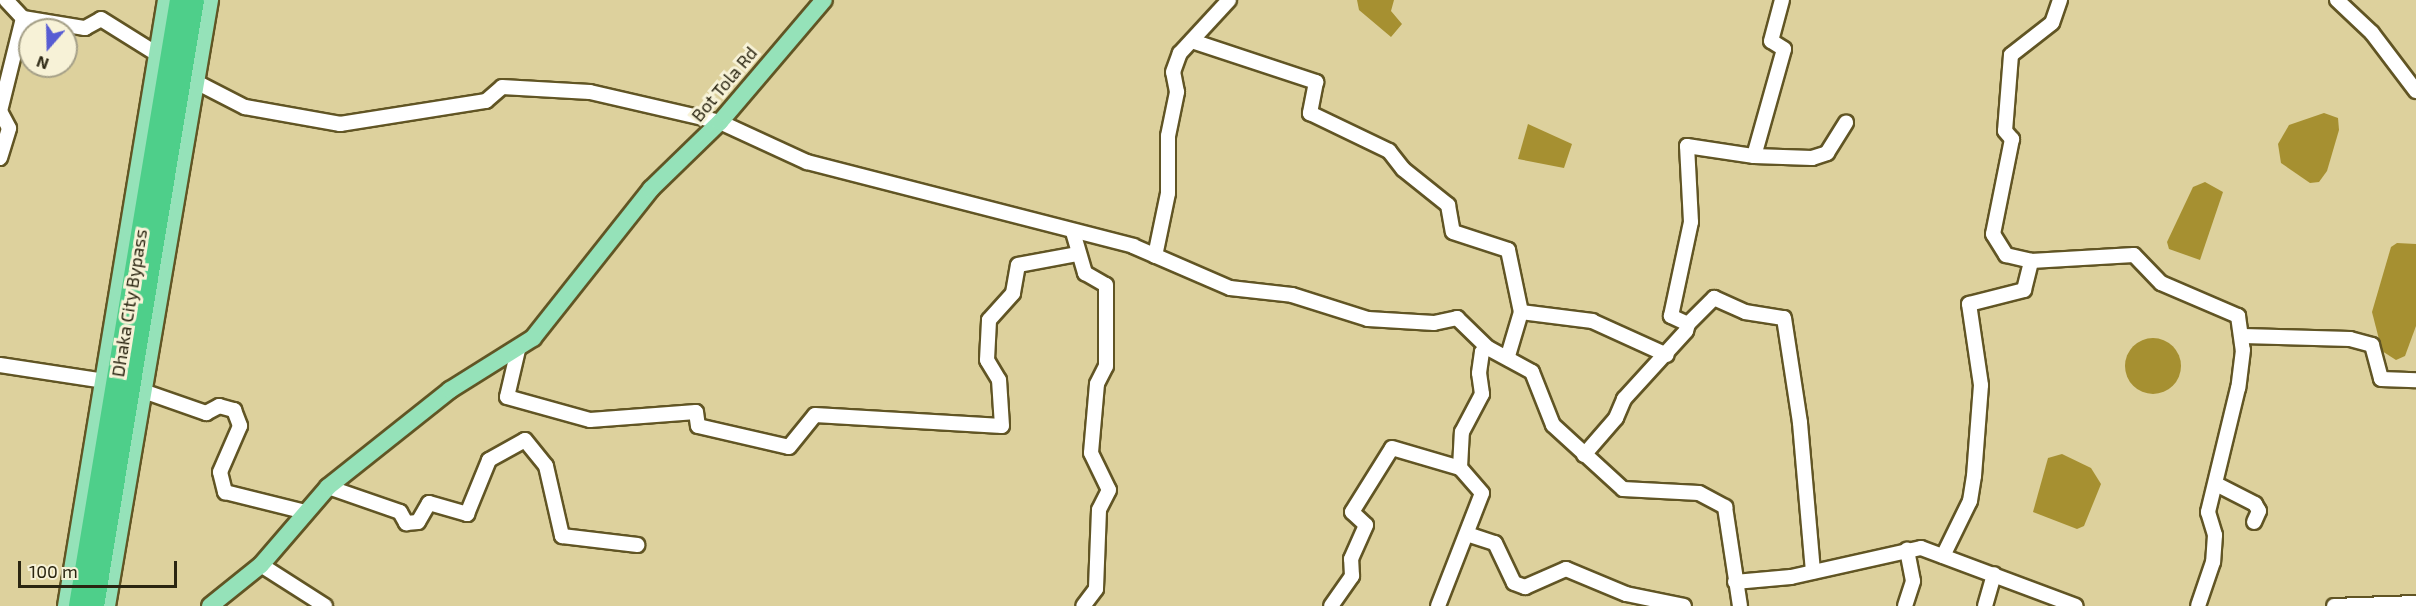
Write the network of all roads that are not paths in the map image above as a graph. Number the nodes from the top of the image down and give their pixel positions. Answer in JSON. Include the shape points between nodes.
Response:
{"nodes":[{"id":1,"x":6,"y":0,"type":"edge"},
{"id":2,"x":166,"y":0,"type":"edge"},
{"id":3,"x":180,"y":0,"type":"edge"},
{"id":4,"x":194,"y":0,"type":"edge"},
{"id":5,"x":210,"y":0,"type":"edge"},
{"id":6,"x":824,"y":0,"type":"edge"},
{"id":7,"x":1229,"y":0,"type":"edge"},
{"id":8,"x":1782,"y":0,"type":"edge"},
{"id":9,"x":2060,"y":0,"type":"edge"},
{"id":10,"x":2337,"y":0,"type":"edge"},
{"id":11,"x":23,"y":18,"type":"edge"},
{"id":12,"x":78,"y":27,"type":"edge"},
{"id":13,"x":18,"y":38,"type":"edge"},
{"id":14,"x":1192,"y":41,"type":"junction"},
{"id":15,"x":157,"y":54,"type":"junction"},
{"id":16,"x":198,"y":83,"type":"junction"},
{"id":17,"x":2416,"y":91,"type":"edge"},
{"id":18,"x":720,"y":122,"type":"junction"},
{"id":19,"x":1846,"y":123,"type":"dead end"},
{"id":20,"x":1754,"y":156,"type":"junction"},
{"id":21,"x":0,"y":158,"type":"edge"},
{"id":22,"x":1074,"y":232,"type":"junction"},
{"id":23,"x":1078,"y":254,"type":"junction"},
{"id":24,"x":1155,"y":256,"type":"junction"},
{"id":25,"x":2031,"y":261,"type":"junction"},
{"id":26,"x":1521,"y":312,"type":"junction"},
{"id":27,"x":1688,"y":324,"type":"junction"},
{"id":28,"x":2243,"y":336,"type":"junction"},
{"id":29,"x":1488,"y":348,"type":"junction"},
{"id":30,"x":518,"y":350,"type":"junction"},
{"id":31,"x":1667,"y":355,"type":"junction"},
{"id":32,"x":1508,"y":356,"type":"junction"},
{"id":33,"x":0,"y":364,"type":"edge"},
{"id":34,"x":2416,"y":380,"type":"edge"},
{"id":35,"x":105,"y":381,"type":"junction"},
{"id":36,"x":146,"y":392,"type":"junction"},
{"id":37,"x":1584,"y":455,"type":"junction"},
{"id":38,"x":1460,"y":468,"type":"junction"},
{"id":39,"x":2216,"y":484,"type":"junction"},
{"id":40,"x":328,"y":486,"type":"junction"},
{"id":41,"x":306,"y":512,"type":"junction"},
{"id":42,"x":2254,"y":522,"type":"dead end"},
{"id":43,"x":1470,"y":535,"type":"junction"},
{"id":44,"x":637,"y":544,"type":"dead end"},
{"id":45,"x":1907,"y":550,"type":"junction"},
{"id":46,"x":1943,"y":556,"type":"junction"},
{"id":47,"x":261,"y":565,"type":"junction"},
{"id":48,"x":1814,"y":571,"type":"junction"},
{"id":49,"x":1994,"y":574,"type":"junction"},
{"id":50,"x":1735,"y":582,"type":"junction"},
{"id":51,"x":2416,"y":603,"type":"edge"},
{"id":52,"x":66,"y":606,"type":"edge"},
{"id":53,"x":79,"y":606,"type":"edge"},
{"id":54,"x":94,"y":606,"type":"edge"},
{"id":55,"x":107,"y":606,"type":"edge"},
{"id":56,"x":210,"y":606,"type":"edge"},
{"id":57,"x":325,"y":606,"type":"edge"},
{"id":58,"x":1083,"y":606,"type":"edge"},
{"id":59,"x":1331,"y":606,"type":"edge"},
{"id":60,"x":1438,"y":606,"type":"edge"},
{"id":61,"x":1684,"y":606,"type":"edge"},
{"id":62,"x":1740,"y":606,"type":"edge"},
{"id":63,"x":1905,"y":606,"type":"edge"},
{"id":64,"x":1985,"y":606,"type":"edge"},
{"id":65,"x":2076,"y":606,"type":"edge"},
{"id":66,"x":2198,"y":606,"type":"edge"},
{"id":67,"x":2334,"y":606,"type":"edge"}],
"edges":[{"from":1,"to":11,"type":"street"},
{"from":2,"to":15,"type":"main road"},
{"from":3,"to":53,"type":"highway","name":"Dhaka City Bypass"},
{"from":4,"to":54,"type":"highway","name":"Dhaka City Bypass"},
{"from":5,"to":16,"type":"main road"},
{"from":6,"to":18,"type":"main road","name":"Bot Tola Rd"},
{"from":7,"to":14,"type":"street"},
{"from":8,"to":20,"type":"street","via":[[1771,41],[1784,49]]},
{"from":9,"to":25,"type":"street","via":[[2052,23],[2011,55],[2006,131],[2012,139],[1993,234],[2006,255]]},
{"from":10,"to":17,"type":"street","via":[[2372,33]]},
{"from":12,"to":15,"type":"street","via":[[85,28],[101,19]]},
{"from":13,"to":21,"type":"street","via":[[0,111],[9,128]]},
{"from":14,"to":24,"type":"street","via":[[1173,72],[1177,92],[1168,136],[1168,193]]},
{"from":14,"to":26,"type":"street","via":[[1316,82],[1310,113],[1389,151],[1403,170],[1448,205],[1453,232],[1508,250]]},
{"from":15,"to":35,"type":"main road"},
{"from":16,"to":18,"type":"street","via":[[245,107],[340,124],[486,101],[502,87],[590,92]]},
{"from":16,"to":36,"type":"main road"},
{"from":18,"to":22,"type":"street","via":[[807,162]]},
{"from":18,"to":30,"type":"main road","name":"Bot Tola Rd","via":[[651,189]]},
{"from":19,"to":20,"type":"street","via":[[1839,141],[1820,155]]},
{"from":20,"to":27,"type":"street","via":[[1687,146],[1691,222],[1671,316]]},
{"from":22,"to":23,"type":"street"},
{"from":22,"to":24,"type":"street"},
{"from":23,"to":30,"type":"street","via":[[1018,265],[1013,293],[988,320],[987,360],[999,380],[1002,426],[815,415],[789,447],[698,426],[696,412],[590,420],[507,397]]},
{"from":23,"to":58,"type":"street","via":[[1085,273],[1106,285],[1106,366],[1097,384],[1091,453],[1109,490],[1099,510],[1096,589]]},
{"from":24,"to":29,"type":"street","via":[[1230,288],[1292,295],[1368,320],[1434,323],[1457,318]]},
{"from":25,"to":28,"type":"street","via":[[2134,255],[2161,283],[2238,316]]},
{"from":25,"to":46,"type":"street","via":[[2024,290],[1969,304],[1981,385],[1974,476],[1970,501]]},
{"from":26,"to":31,"type":"street","via":[[1592,321]]},
{"from":26,"to":32,"type":"street"},
{"from":27,"to":31,"type":"street"},
{"from":27,"to":48,"type":"street","via":[[1714,298],[1745,312],[1784,318],[1800,423]]},
{"from":28,"to":34,"type":"street","via":[[2350,339],[2372,345],[2381,379]]},
{"from":28,"to":39,"type":"street","via":[[2234,413]]},
{"from":29,"to":32,"type":"street"},
{"from":29,"to":38,"type":"street","via":[[1482,352],[1479,374],[1482,394],[1462,432]]},
{"from":30,"to":40,"type":"main road","name":"Bot Tola Rd","via":[[450,390]]},
{"from":31,"to":37,"type":"street","via":[[1624,399],[1616,418]]},
{"from":32,"to":37,"type":"street","via":[[1532,372],[1553,425]]},
{"from":33,"to":35,"type":"street"},
{"from":35,"to":52,"type":"main road"},
{"from":36,"to":41,"type":"street","via":[[206,413],[219,406],[234,410],[240,426],[219,472],[225,492]]},
{"from":36,"to":55,"type":"main road"},
{"from":37,"to":50,"type":"street","via":[[1623,489],[1715,498],[1728,518]]},
{"from":38,"to":43,"type":"street","via":[[1481,486]]},
{"from":38,"to":59,"type":"street","via":[[1392,448],[1352,512],[1366,525],[1351,559],[1352,576]]},
{"from":39,"to":42,"type":"street","via":[[2247,497],[2259,511]]},
{"from":39,"to":66,"type":"street","via":[[2208,512],[2216,535],[2213,562]]},
{"from":40,"to":41,"type":"main road","name":"Bot Tola Rd"},
{"from":40,"to":44,"type":"street","via":[[400,513],[406,523],[418,522],[429,503],[467,513],[489,460],[525,440],[546,466],[562,536]]},
{"from":41,"to":47,"type":"main road","name":"Bot Tola Rd"},
{"from":43,"to":60,"type":"street"},
{"from":43,"to":61,"type":"street","via":[[1495,543],[1514,583],[1525,587],[1566,569],[1626,594]]},
{"from":45,"to":46,"type":"street"},
{"from":45,"to":48,"type":"street"},
{"from":45,"to":63,"type":"street","via":[[1913,580]]},
{"from":46,"to":49,"type":"street"},
{"from":47,"to":56,"type":"main road","name":"Bot Tola Rd"},
{"from":47,"to":57,"type":"street"},
{"from":48,"to":50,"type":"street"},
{"from":49,"to":64,"type":"street"},
{"from":49,"to":65,"type":"street"},
{"from":50,"to":62,"type":"street"},
{"from":51,"to":67,"type":"street"}]}
